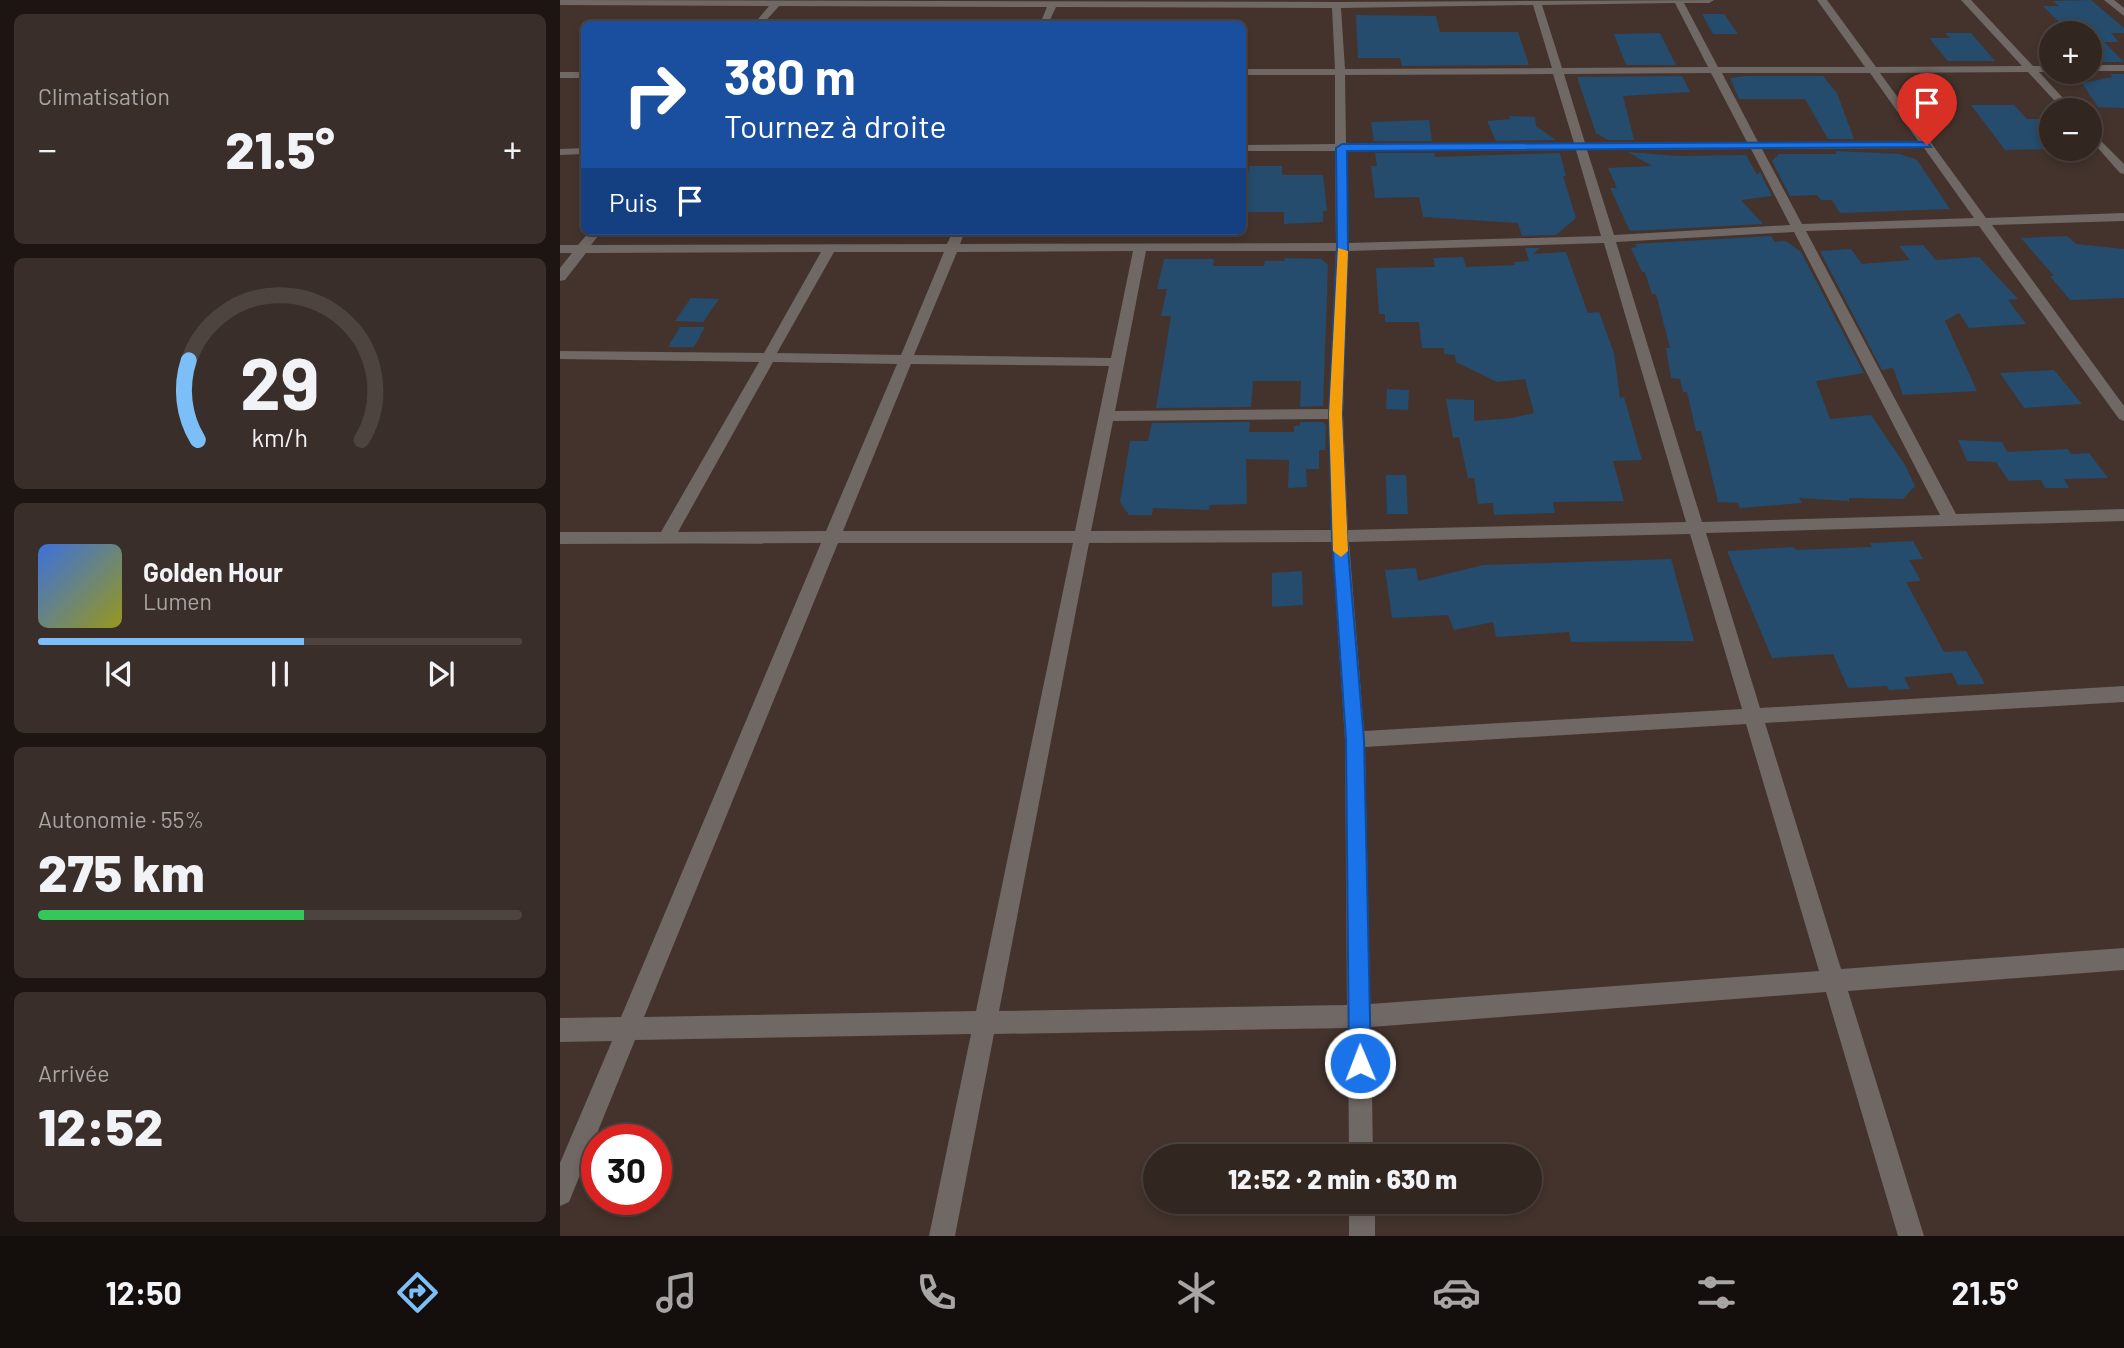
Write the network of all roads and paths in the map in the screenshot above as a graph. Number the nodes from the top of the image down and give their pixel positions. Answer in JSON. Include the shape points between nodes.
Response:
{"nodes":[{"id":1,"x":1709,"y":0,"type":"edge"},
{"id":2,"x":1822,"y":0,"type":"edge"},
{"id":3,"x":1966,"y":0,"type":"edge"},
{"id":4,"x":2109,"y":0,"type":"edge"},
{"id":5,"x":650,"y":1,"type":"edge"},
{"id":6,"x":840,"y":1,"type":"edge"},
{"id":7,"x":1594,"y":1,"type":"edge"},
{"id":8,"x":1678,"y":1,"type":"edge"},
{"id":9,"x":560,"y":2,"type":"edge"},
{"id":10,"x":936,"y":2,"type":"edge"},
{"id":11,"x":1247,"y":2,"type":"edge"},
{"id":12,"x":1364,"y":2,"type":"edge"},
{"id":13,"x":776,"y":3,"type":"junction"},
{"id":14,"x":1537,"y":3,"type":"junction"},
{"id":15,"x":1053,"y":4,"type":"junction"},
{"id":16,"x":1336,"y":5,"type":"junction"},
{"id":17,"x":2124,"y":13,"type":"edge"},
{"id":18,"x":761,"y":21,"type":"edge"},
{"id":19,"x":1045,"y":21,"type":"edge"},
{"id":20,"x":2102,"y":68,"type":"edge"},
{"id":21,"x":2124,"y":68,"type":"edge"},
{"id":22,"x":2030,"y":69,"type":"junction"},
{"id":23,"x":2039,"y":69,"type":"edge"},
{"id":24,"x":1873,"y":70,"type":"junction"},
{"id":25,"x":1558,"y":71,"type":"junction"},
{"id":26,"x":1715,"y":71,"type":"junction"},
{"id":27,"x":1246,"y":72,"type":"edge"},
{"id":28,"x":1340,"y":72,"type":"junction"},
{"id":29,"x":560,"y":75,"type":"edge"},
{"id":30,"x":581,"y":75,"type":"edge"},
{"id":31,"x":2058,"y":98,"type":"edge"},
{"id":32,"x":1754,"y":145,"type":"junction"},
{"id":33,"x":1927,"y":145,"type":"junction"},
{"id":34,"x":1581,"y":146,"type":"junction"},
{"id":35,"x":2102,"y":147,"type":"edge"},
{"id":36,"x":1246,"y":148,"type":"edge"},
{"id":37,"x":1342,"y":148,"type":"junction"},
{"id":38,"x":581,"y":151,"type":"edge"},
{"id":39,"x":560,"y":152,"type":"edge"},
{"id":40,"x":2124,"y":171,"type":"edge"},
{"id":41,"x":2124,"y":218,"type":"edge"},
{"id":42,"x":1982,"y":220,"type":"junction"},
{"id":43,"x":1797,"y":228,"type":"junction"},
{"id":44,"x":593,"y":235,"type":"edge"},
{"id":45,"x":1609,"y":239,"type":"junction"},
{"id":46,"x":955,"y":240,"type":"edge"},
{"id":47,"x":1342,"y":247,"type":"junction"},
{"id":48,"x":830,"y":248,"type":"junction"},
{"id":49,"x":1140,"y":248,"type":"junction"},
{"id":50,"x":560,"y":249,"type":"edge"},
{"id":51,"x":582,"y":249,"type":"junction"},
{"id":52,"x":560,"y":277,"type":"edge"},
{"id":53,"x":560,"y":355,"type":"edge"},
{"id":54,"x":768,"y":358,"type":"junction"},
{"id":55,"x":905,"y":359,"type":"junction"},
{"id":56,"x":1117,"y":362,"type":"junction"},
{"id":57,"x":1336,"y":414,"type":"junction"},
{"id":58,"x":1106,"y":416,"type":"junction"},
{"id":59,"x":2124,"y":416,"type":"edge"},
{"id":60,"x":2124,"y":515,"type":"edge"},
{"id":61,"x":1950,"y":519,"type":"junction"},
{"id":62,"x":1696,"y":527,"type":"junction"},
{"id":63,"x":1082,"y":537,"type":"junction"},
{"id":64,"x":1340,"y":537,"type":"junction"},
{"id":65,"x":560,"y":538,"type":"edge"},
{"id":66,"x":666,"y":538,"type":"junction"},
{"id":67,"x":832,"y":538,"type":"junction"},
{"id":68,"x":2124,"y":694,"type":"edge"},
{"id":69,"x":1754,"y":716,"type":"junction"},
{"id":70,"x":1355,"y":740,"type":"junction"},
{"id":71,"x":2124,"y":959,"type":"edge"},
{"id":72,"x":1834,"y":981,"type":"junction"},
{"id":73,"x":1360,"y":1016,"type":"junction"},
{"id":74,"x":985,"y":1022,"type":"junction"},
{"id":75,"x":628,"y":1028,"type":"junction"},
{"id":76,"x":560,"y":1030,"type":"edge"},
{"id":77,"x":1361,"y":1144,"type":"edge"},
{"id":78,"x":560,"y":1193,"type":"edge"},
{"id":79,"x":1362,"y":1214,"type":"edge"},
{"id":80,"x":942,"y":1236,"type":"edge"},
{"id":81,"x":1362,"y":1236,"type":"edge"},
{"id":82,"x":1912,"y":1236,"type":"edge"}],
"edges":[{"from":1,"to":8,"type":"street"},
{"from":2,"to":24,"type":"street"},
{"from":3,"to":22,"type":"street"},
{"from":4,"to":17,"type":"street"},
{"from":5,"to":9,"type":"street"},
{"from":5,"to":13,"type":"street"},
{"from":6,"to":10,"type":"street"},
{"from":6,"to":13,"type":"street"},
{"from":7,"to":8,"type":"street"},
{"from":7,"to":14,"type":"street"},
{"from":8,"to":26,"type":"street"},
{"from":10,"to":15,"type":"street"},
{"from":11,"to":15,"type":"street"},
{"from":11,"to":16,"type":"street"},
{"from":12,"to":14,"type":"street"},
{"from":12,"to":16,"type":"street"},
{"from":13,"to":18,"type":"street"},
{"from":14,"to":25,"type":"street"},
{"from":15,"to":19,"type":"street"},
{"from":16,"to":28,"type":"street"},
{"from":20,"to":21,"type":"street"},
{"from":22,"to":23,"type":"street"},
{"from":22,"to":24,"type":"street"},
{"from":22,"to":31,"type":"street"},
{"from":24,"to":26,"type":"street"},
{"from":24,"to":33,"type":"street"},
{"from":25,"to":26,"type":"street"},
{"from":25,"to":28,"type":"street"},
{"from":25,"to":34,"type":"street"},
{"from":26,"to":32,"type":"street"},
{"from":27,"to":28,"type":"street"},
{"from":28,"to":37,"type":"street"},
{"from":29,"to":30,"type":"street"},
{"from":32,"to":33,"type":"street"},
{"from":32,"to":34,"type":"street"},
{"from":32,"to":43,"type":"street"},
{"from":33,"to":42,"type":"street"},
{"from":34,"to":37,"type":"street"},
{"from":34,"to":45,"type":"street"},
{"from":35,"to":40,"type":"street"},
{"from":36,"to":37,"type":"street"},
{"from":37,"to":47,"type":"street"},
{"from":38,"to":39,"type":"street"},
{"from":41,"to":42,"type":"street"},
{"from":42,"to":43,"type":"street"},
{"from":42,"to":59,"type":"street"},
{"from":43,"to":45,"type":"street"},
{"from":43,"to":61,"type":"street"},
{"from":44,"to":51,"type":"street"},
{"from":45,"to":47,"type":"street"},
{"from":45,"to":62,"type":"street"},
{"from":46,"to":48,"type":"street"},
{"from":46,"to":49,"type":"street"},
{"from":46,"to":55,"type":"street"},
{"from":47,"to":49,"type":"street"},
{"from":47,"to":57,"type":"street"},
{"from":48,"to":51,"type":"street"},
{"from":48,"to":54,"type":"street"},
{"from":49,"to":56,"type":"street"},
{"from":50,"to":51,"type":"street"},
{"from":51,"to":52,"type":"street"},
{"from":53,"to":54,"type":"street"},
{"from":54,"to":55,"type":"street"},
{"from":54,"to":66,"type":"street"},
{"from":55,"to":56,"type":"street"},
{"from":55,"to":67,"type":"street"},
{"from":56,"to":58,"type":"street"},
{"from":57,"to":58,"type":"street"},
{"from":57,"to":64,"type":"street"},
{"from":58,"to":63,"type":"street"},
{"from":60,"to":61,"type":"street"},
{"from":61,"to":62,"type":"street"},
{"from":62,"to":64,"type":"street"},
{"from":62,"to":69,"type":"street"},
{"from":63,"to":64,"type":"street"},
{"from":63,"to":67,"type":"street"},
{"from":63,"to":74,"type":"street"},
{"from":64,"to":70,"type":"street"},
{"from":65,"to":66,"type":"street"},
{"from":66,"to":67,"type":"street"},
{"from":67,"to":75,"type":"street"},
{"from":68,"to":69,"type":"street"},
{"from":69,"to":70,"type":"street"},
{"from":69,"to":72,"type":"street"},
{"from":70,"to":73,"type":"street"},
{"from":71,"to":72,"type":"street"},
{"from":72,"to":73,"type":"street"},
{"from":72,"to":82,"type":"street"},
{"from":73,"to":74,"type":"street"},
{"from":73,"to":77,"type":"street"},
{"from":74,"to":75,"type":"street"},
{"from":74,"to":80,"type":"street"},
{"from":75,"to":76,"type":"street"},
{"from":75,"to":78,"type":"street"},
{"from":79,"to":81,"type":"street"}]}
